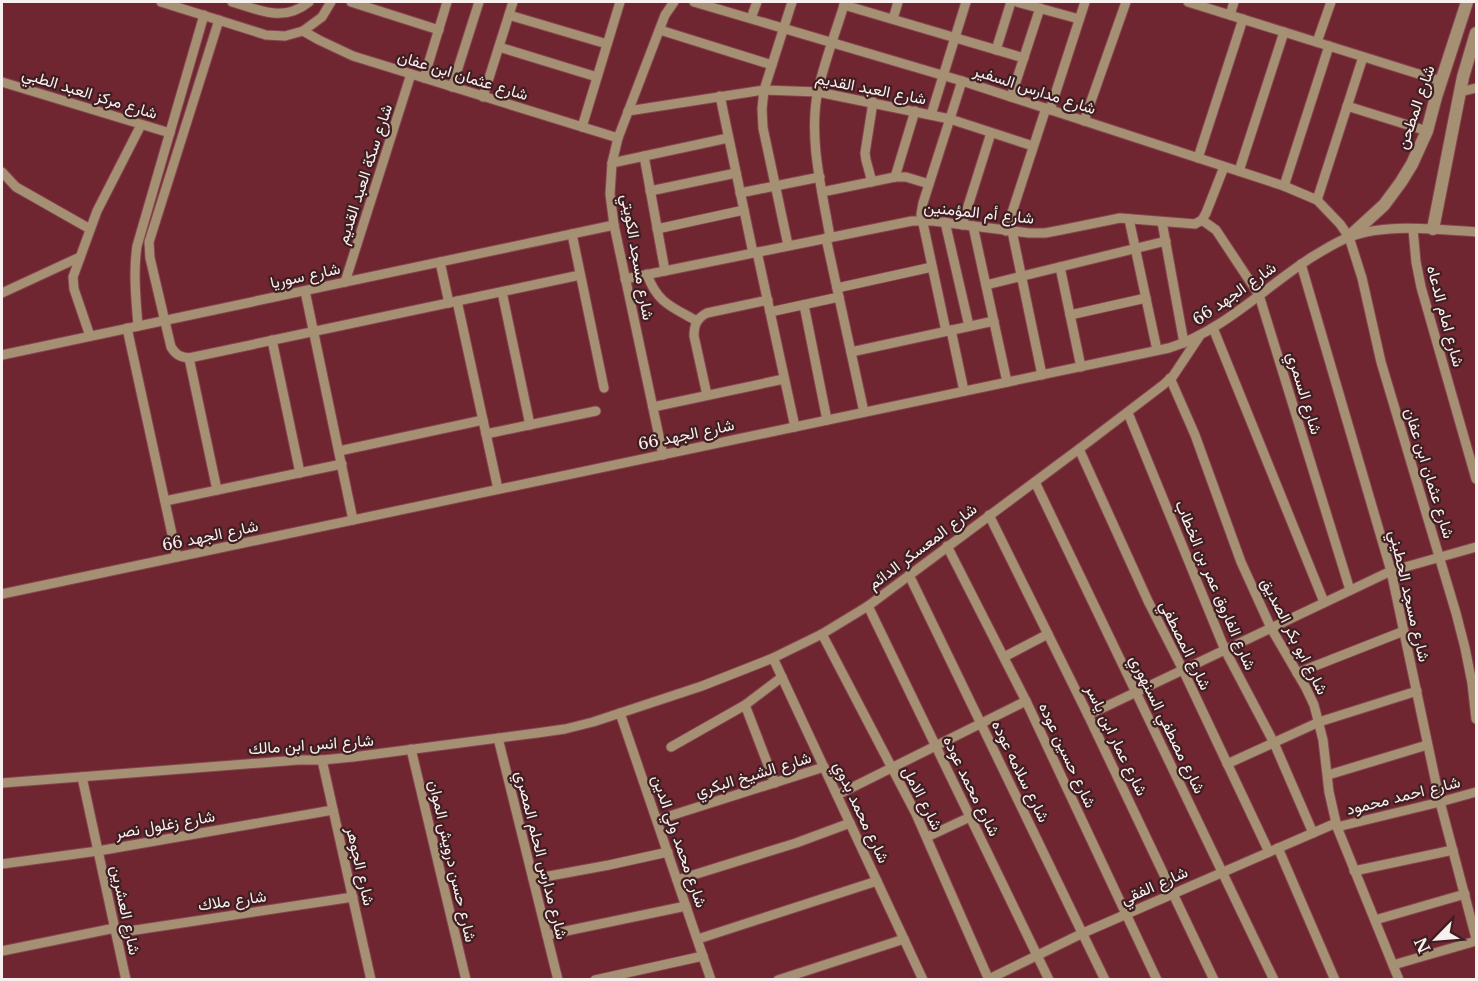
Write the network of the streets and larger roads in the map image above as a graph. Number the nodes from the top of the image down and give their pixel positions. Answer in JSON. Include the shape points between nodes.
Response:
{"nodes":[{"id":1,"x":161,"y":2,"type":"edge"},
{"id":2,"x":232,"y":2,"type":"edge"},
{"id":3,"x":309,"y":2,"type":"edge"},
{"id":4,"x":331,"y":2,"type":"edge"},
{"id":5,"x":351,"y":2,"type":"edge"},
{"id":6,"x":447,"y":2,"type":"edge"},
{"id":7,"x":480,"y":2,"type":"edge"},
{"id":8,"x":513,"y":2,"type":"edge"},
{"id":9,"x":620,"y":2,"type":"edge"},
{"id":10,"x":673,"y":2,"type":"edge"},
{"id":11,"x":694,"y":2,"type":"edge"},
{"id":12,"x":757,"y":2,"type":"edge"},
{"id":13,"x":792,"y":2,"type":"edge"},
{"id":14,"x":898,"y":2,"type":"edge"},
{"id":15,"x":966,"y":2,"type":"edge"},
{"id":16,"x":1011,"y":2,"type":"edge"},
{"id":17,"x":1017,"y":2,"type":"edge"},
{"id":18,"x":1085,"y":2,"type":"edge"},
{"id":19,"x":1126,"y":2,"type":"edge"},
{"id":20,"x":1188,"y":2,"type":"edge"},
{"id":21,"x":1234,"y":2,"type":"edge"},
{"id":22,"x":1330,"y":2,"type":"edge"},
{"id":23,"x":1467,"y":2,"type":"edge"},
{"id":24,"x":844,"y":3,"type":"edge"},
{"id":25,"x":372,"y":5,"type":"edge"},
{"id":26,"x":1040,"y":8,"type":"junction"},
{"id":27,"x":204,"y":15,"type":"junction"},
{"id":28,"x":509,"y":15,"type":"junction"},
{"id":29,"x":1230,"y":15,"type":"junction"},
{"id":30,"x":751,"y":18,"type":"junction"},
{"id":31,"x":893,"y":19,"type":"junction"},
{"id":32,"x":1080,"y":19,"type":"junction"},
{"id":33,"x":1243,"y":19,"type":"junction"},
{"id":34,"x":219,"y":20,"type":"junction"},
{"id":35,"x":784,"y":28,"type":"junction"},
{"id":36,"x":303,"y":30,"type":"junction"},
{"id":37,"x":439,"y":30,"type":"junction"},
{"id":38,"x":660,"y":30,"type":"junction"},
{"id":39,"x":1284,"y":32,"type":"junction"},
{"id":40,"x":1476,"y":33,"type":"edge"},
{"id":41,"x":955,"y":38,"type":"junction"},
{"id":42,"x":832,"y":42,"type":"junction"},
{"id":43,"x":1317,"y":42,"type":"junction"},
{"id":44,"x":607,"y":45,"type":"junction"},
{"id":45,"x":1329,"y":46,"type":"junction"},
{"id":46,"x":499,"y":47,"type":"junction"},
{"id":47,"x":996,"y":50,"type":"junction"},
{"id":48,"x":1363,"y":57,"type":"junction"},
{"id":49,"x":1024,"y":58,"type":"junction"},
{"id":50,"x":772,"y":65,"type":"junction"},
{"id":51,"x":411,"y":74,"type":"junction"},
{"id":52,"x":943,"y":76,"type":"junction"},
{"id":53,"x":1442,"y":76,"type":"junction"},
{"id":54,"x":597,"y":77,"type":"junction"},
{"id":55,"x":1463,"y":77,"type":"junction"},
{"id":56,"x":424,"y":78,"type":"junction"},
{"id":57,"x":962,"y":81,"type":"junction"},
{"id":58,"x":2,"y":82,"type":"edge"},
{"id":59,"x":452,"y":87,"type":"junction"},
{"id":60,"x":1476,"y":88,"type":"edge"},
{"id":61,"x":764,"y":90,"type":"junction"},
{"id":62,"x":818,"y":92,"type":"junction"},
{"id":63,"x":720,"y":96,"type":"junction"},
{"id":64,"x":483,"y":97,"type":"junction"},
{"id":65,"x":1011,"y":97,"type":"junction"},
{"id":66,"x":1436,"y":97,"type":"junction"},
{"id":67,"x":1459,"y":97,"type":"junction"},
{"id":68,"x":873,"y":102,"type":"junction"},
{"id":69,"x":1347,"y":106,"type":"junction"},
{"id":70,"x":1048,"y":109,"type":"junction"},
{"id":71,"x":628,"y":111,"type":"junction"},
{"id":72,"x":915,"y":111,"type":"junction"},
{"id":73,"x":930,"y":114,"type":"junction"},
{"id":74,"x":950,"y":119,"type":"junction"},
{"id":75,"x":1084,"y":121,"type":"junction"},
{"id":76,"x":141,"y":124,"type":"junction"},
{"id":77,"x":582,"y":127,"type":"junction"},
{"id":78,"x":1427,"y":130,"type":"junction"},
{"id":79,"x":170,"y":133,"type":"junction"},
{"id":80,"x":992,"y":133,"type":"junction"},
{"id":81,"x":618,"y":138,"type":"junction"},
{"id":82,"x":728,"y":138,"type":"junction"},
{"id":83,"x":1033,"y":146,"type":"junction"},
{"id":84,"x":644,"y":156,"type":"junction"},
{"id":85,"x":1198,"y":158,"type":"junction"},
{"id":86,"x":612,"y":163,"type":"junction"},
{"id":87,"x":1224,"y":166,"type":"junction"},
{"id":88,"x":1239,"y":171,"type":"junction"},
{"id":89,"x":2,"y":172,"type":"edge"},
{"id":90,"x":736,"y":173,"type":"junction"},
{"id":91,"x":820,"y":177,"type":"junction"},
{"id":92,"x":896,"y":177,"type":"junction"},
{"id":93,"x":872,"y":182,"type":"junction"},
{"id":94,"x":929,"y":184,"type":"junction"},
{"id":95,"x":775,"y":186,"type":"junction"},
{"id":96,"x":1284,"y":186,"type":"junction"},
{"id":97,"x":650,"y":191,"type":"junction"},
{"id":98,"x":822,"y":192,"type":"junction"},
{"id":99,"x":740,"y":194,"type":"junction"},
{"id":100,"x":1317,"y":200,"type":"junction"},
{"id":101,"x":744,"y":210,"type":"junction"},
{"id":102,"x":1130,"y":219,"type":"junction"},
{"id":103,"x":921,"y":220,"type":"junction"},
{"id":104,"x":1202,"y":220,"type":"junction"},
{"id":105,"x":945,"y":222,"type":"junction"},
{"id":106,"x":1162,"y":222,"type":"junction"},
{"id":107,"x":614,"y":225,"type":"junction"},
{"id":108,"x":962,"y":225,"type":"junction"},
{"id":109,"x":973,"y":226,"type":"junction"},
{"id":110,"x":90,"y":228,"type":"junction"},
{"id":111,"x":657,"y":229,"type":"junction"},
{"id":112,"x":1413,"y":229,"type":"junction"},
{"id":113,"x":1433,"y":229,"type":"junction"},
{"id":114,"x":1009,"y":231,"type":"junction"},
{"id":115,"x":1476,"y":232,"type":"edge"},
{"id":116,"x":572,"y":234,"type":"junction"},
{"id":117,"x":828,"y":237,"type":"junction"},
{"id":118,"x":1349,"y":237,"type":"junction"},
{"id":119,"x":1166,"y":241,"type":"junction"},
{"id":120,"x":788,"y":246,"type":"junction"},
{"id":121,"x":1136,"y":248,"type":"junction"},
{"id":122,"x":755,"y":252,"type":"junction"},
{"id":123,"x":80,"y":257,"type":"junction"},
{"id":124,"x":440,"y":262,"type":"junction"},
{"id":125,"x":1301,"y":264,"type":"junction"},
{"id":126,"x":932,"y":267,"type":"junction"},
{"id":127,"x":1060,"y":267,"type":"junction"},
{"id":128,"x":665,"y":271,"type":"junction"},
{"id":129,"x":647,"y":274,"type":"junction"},
{"id":130,"x":580,"y":275,"type":"junction"},
{"id":131,"x":1022,"y":276,"type":"junction"},
{"id":132,"x":625,"y":279,"type":"junction"},
{"id":133,"x":345,"y":282,"type":"junction"},
{"id":134,"x":986,"y":285,"type":"junction"},
{"id":135,"x":2,"y":291,"type":"edge"},
{"id":136,"x":304,"y":291,"type":"junction"},
{"id":137,"x":502,"y":292,"type":"junction"},
{"id":138,"x":838,"y":292,"type":"junction"},
{"id":139,"x":1258,"y":295,"type":"junction"},
{"id":140,"x":1146,"y":298,"type":"junction"},
{"id":141,"x":768,"y":300,"type":"junction"},
{"id":142,"x":453,"y":302,"type":"junction"},
{"id":143,"x":804,"y":305,"type":"junction"},
{"id":144,"x":770,"y":312,"type":"junction"},
{"id":145,"x":1070,"y":315,"type":"junction"},
{"id":146,"x":165,"y":320,"type":"junction"},
{"id":147,"x":697,"y":321,"type":"junction"},
{"id":148,"x":994,"y":321,"type":"junction"},
{"id":149,"x":138,"y":326,"type":"junction"},
{"id":150,"x":969,"y":326,"type":"junction"},
{"id":151,"x":127,"y":328,"type":"junction"},
{"id":152,"x":1213,"y":328,"type":"junction"},
{"id":153,"x":948,"y":330,"type":"junction"},
{"id":154,"x":313,"y":332,"type":"junction"},
{"id":155,"x":90,"y":336,"type":"junction"},
{"id":156,"x":1199,"y":337,"type":"junction"},
{"id":157,"x":272,"y":340,"type":"junction"},
{"id":158,"x":1184,"y":343,"type":"junction"},
{"id":159,"x":1157,"y":350,"type":"junction"},
{"id":160,"x":851,"y":352,"type":"junction"},
{"id":161,"x":2,"y":355,"type":"edge"},
{"id":162,"x":189,"y":358,"type":"junction"},
{"id":163,"x":1081,"y":366,"type":"junction"},
{"id":164,"x":1042,"y":375,"type":"junction"},
{"id":165,"x":784,"y":378,"type":"junction"},
{"id":166,"x":1170,"y":378,"type":"junction"},
{"id":167,"x":1007,"y":382,"type":"junction"},
{"id":168,"x":604,"y":388,"type":"dead end"},
{"id":169,"x":964,"y":391,"type":"junction"},
{"id":170,"x":707,"y":395,"type":"junction"},
{"id":171,"x":653,"y":407,"type":"junction"},
{"id":172,"x":596,"y":411,"type":"dead end"},
{"id":173,"x":864,"y":412,"type":"junction"},
{"id":174,"x":1128,"y":413,"type":"junction"},
{"id":175,"x":483,"y":420,"type":"junction"},
{"id":176,"x":827,"y":420,"type":"junction"},
{"id":177,"x":530,"y":425,"type":"junction"},
{"id":178,"x":795,"y":427,"type":"junction"},
{"id":179,"x":486,"y":435,"type":"junction"},
{"id":180,"x":1079,"y":449,"type":"junction"},
{"id":181,"x":339,"y":450,"type":"junction"},
{"id":182,"x":663,"y":455,"type":"junction"},
{"id":183,"x":342,"y":464,"type":"junction"},
{"id":184,"x":300,"y":473,"type":"junction"},
{"id":185,"x":1476,"y":479,"type":"edge"},
{"id":186,"x":1035,"y":482,"type":"junction"},
{"id":187,"x":498,"y":489,"type":"junction"},
{"id":188,"x":217,"y":490,"type":"junction"},
{"id":189,"x":165,"y":501,"type":"junction"},
{"id":190,"x":989,"y":515,"type":"junction"},
{"id":191,"x":353,"y":520,"type":"junction"},
{"id":192,"x":947,"y":546,"type":"junction"},
{"id":193,"x":1476,"y":547,"type":"edge"},
{"id":194,"x":1440,"y":556,"type":"junction"},
{"id":195,"x":177,"y":557,"type":"junction"},
{"id":196,"x":1391,"y":571,"type":"junction"},
{"id":197,"x":909,"y":575,"type":"junction"},
{"id":198,"x":1350,"y":590,"type":"junction"},
{"id":199,"x":2,"y":594,"type":"edge"},
{"id":200,"x":1324,"y":602,"type":"junction"},
{"id":201,"x":868,"y":606,"type":"junction"},
{"id":202,"x":1271,"y":628,"type":"junction"},
{"id":203,"x":1404,"y":631,"type":"junction"},
{"id":204,"x":822,"y":634,"type":"junction"},
{"id":205,"x":1048,"y":634,"type":"junction"},
{"id":206,"x":1225,"y":650,"type":"junction"},
{"id":207,"x":1004,"y":657,"type":"junction"},
{"id":208,"x":773,"y":658,"type":"junction"},
{"id":209,"x":1183,"y":670,"type":"junction"},
{"id":210,"x":1298,"y":673,"type":"junction"},
{"id":211,"x":782,"y":677,"type":"junction"},
{"id":212,"x":1416,"y":691,"type":"junction"},
{"id":213,"x":1136,"y":692,"type":"junction"},
{"id":214,"x":1026,"y":701,"type":"junction"},
{"id":215,"x":745,"y":705,"type":"junction"},
{"id":216,"x":620,"y":713,"type":"junction"},
{"id":217,"x":1088,"y":715,"type":"junction"},
{"id":218,"x":1476,"y":718,"type":"edge"},
{"id":219,"x":1319,"y":722,"type":"junction"},
{"id":220,"x":981,"y":723,"type":"junction"},
{"id":221,"x":498,"y":738,"type":"junction"},
{"id":222,"x":1274,"y":743,"type":"junction"},
{"id":223,"x":1427,"y":745,"type":"junction"},
{"id":224,"x":936,"y":746,"type":"junction"},
{"id":225,"x":671,"y":747,"type":"dead end"},
{"id":226,"x":411,"y":749,"type":"junction"},
{"id":227,"x":322,"y":760,"type":"junction"},
{"id":228,"x":1227,"y":764,"type":"junction"},
{"id":229,"x":824,"y":767,"type":"junction"},
{"id":230,"x":891,"y":768,"type":"junction"},
{"id":231,"x":1328,"y":776,"type":"junction"},
{"id":232,"x":82,"y":777,"type":"junction"},
{"id":233,"x":2,"y":783,"type":"edge"},
{"id":234,"x":775,"y":783,"type":"junction"},
{"id":235,"x":1476,"y":792,"type":"edge"},
{"id":236,"x":837,"y":795,"type":"junction"},
{"id":237,"x":1440,"y":802,"type":"junction"},
{"id":238,"x":333,"y":810,"type":"junction"},
{"id":239,"x":970,"y":817,"type":"junction"},
{"id":240,"x":657,"y":820,"type":"junction"},
{"id":241,"x":850,"y":823,"type":"junction"},
{"id":242,"x":1336,"y":825,"type":"junction"},
{"id":243,"x":1312,"y":833,"type":"junction"},
{"id":244,"x":927,"y":837,"type":"junction"},
{"id":245,"x":98,"y":850,"type":"junction"},
{"id":246,"x":1273,"y":850,"type":"junction"},
{"id":247,"x":1453,"y":850,"type":"junction"},
{"id":248,"x":668,"y":852,"type":"junction"},
{"id":249,"x":2,"y":864,"type":"edge"},
{"id":250,"x":1354,"y":871,"type":"junction"},
{"id":251,"x":1223,"y":872,"type":"junction"},
{"id":252,"x":533,"y":879,"type":"junction"},
{"id":253,"x":677,"y":880,"type":"junction"},
{"id":254,"x":877,"y":881,"type":"junction"},
{"id":255,"x":1173,"y":894,"type":"junction"},
{"id":256,"x":1465,"y":894,"type":"junction"},
{"id":257,"x":353,"y":897,"type":"junction"},
{"id":258,"x":686,"y":906,"type":"junction"},
{"id":259,"x":1126,"y":914,"type":"junction"},
{"id":260,"x":1375,"y":920,"type":"junction"},
{"id":261,"x":115,"y":930,"type":"junction"},
{"id":262,"x":1083,"y":933,"type":"junction"},
{"id":263,"x":547,"y":935,"type":"junction"},
{"id":264,"x":698,"y":939,"type":"junction"},
{"id":265,"x":904,"y":939,"type":"junction"},
{"id":266,"x":1476,"y":939,"type":"edge"},
{"id":267,"x":2,"y":951,"type":"edge"},
{"id":268,"x":703,"y":956,"type":"junction"},
{"id":269,"x":1037,"y":956,"type":"junction"},
{"id":270,"x":1393,"y":965,"type":"junction"},
{"id":271,"x":988,"y":979,"type":"edge"},
{"id":272,"x":126,"y":980,"type":"edge"},
{"id":273,"x":371,"y":980,"type":"edge"},
{"id":274,"x":465,"y":980,"type":"edge"},
{"id":275,"x":558,"y":980,"type":"edge"},
{"id":276,"x":595,"y":980,"type":"edge"},
{"id":277,"x":711,"y":980,"type":"edge"},
{"id":278,"x":778,"y":980,"type":"edge"},
{"id":279,"x":923,"y":980,"type":"edge"},
{"id":280,"x":1048,"y":980,"type":"edge"},
{"id":281,"x":1105,"y":980,"type":"edge"},
{"id":282,"x":1157,"y":980,"type":"edge"},
{"id":283,"x":1214,"y":980,"type":"edge"},
{"id":284,"x":1274,"y":980,"type":"edge"},
{"id":285,"x":1335,"y":980,"type":"edge"},
{"id":286,"x":1399,"y":980,"type":"edge"}],
"edges":[{"from":1,"to":27,"type":"street"},
{"from":2,"to":3,"type":"street","via":[[269,14],[286,14]]},
{"from":4,"to":36,"type":"street","via":[[322,16]]},
{"from":5,"to":25,"type":"street"},
{"from":6,"to":37,"type":"street"},
{"from":7,"to":59,"type":"street"},
{"from":8,"to":28,"type":"street"},
{"from":9,"to":44,"type":"street"},
{"from":10,"to":38,"type":"street","name":"شارع مسجد الكويتي"},
{"from":11,"to":30,"type":"street","name":"شارع مدارس السفير"},
{"from":12,"to":30,"type":"street"},
{"from":13,"to":35,"type":"street"},
{"from":14,"to":31,"type":"street"},
{"from":15,"to":41,"type":"street"},
{"from":16,"to":47,"type":"street"},
{"from":17,"to":26,"type":"street"},
{"from":18,"to":32,"type":"street"},
{"from":19,"to":75,"type":"street"},
{"from":20,"to":29,"type":"street"},
{"from":21,"to":29,"type":"street"},
{"from":22,"to":43,"type":"street"},
{"from":23,"to":53,"type":"street","name":"شارع المطحن"},
{"from":24,"to":31,"type":"street"},
{"from":24,"to":42,"type":"street"},
{"from":25,"to":37,"type":"street"},
{"from":26,"to":32,"type":"street"},
{"from":26,"to":49,"type":"street"},
{"from":27,"to":34,"type":"street"},
{"from":27,"to":79,"type":"street"},
{"from":28,"to":44,"type":"street"},
{"from":28,"to":46,"type":"street"},
{"from":29,"to":33,"type":"street"},
{"from":30,"to":35,"type":"street","name":"شارع مدارس السفير"},
{"from":31,"to":41,"type":"street"},
{"from":32,"to":70,"type":"street"},
{"from":33,"to":39,"type":"street"},
{"from":33,"to":85,"type":"street"},
{"from":34,"to":36,"type":"street","via":[[266,35],[285,36]]},
{"from":34,"to":146,"type":"street","via":[[148,242]]},
{"from":35,"to":42,"type":"street","name":"شارع مدارس السفير"},
{"from":35,"to":50,"type":"street"},
{"from":36,"to":51,"type":"street","name":"شارع عثمان ابن عفان","via":[[353,56]]},
{"from":37,"to":56,"type":"street"},
{"from":38,"to":50,"type":"street"},
{"from":38,"to":71,"type":"street","name":"شارع مسجد الكويتي"},
{"from":39,"to":43,"type":"street"},
{"from":39,"to":88,"type":"street"},
{"from":40,"to":55,"type":"street"},
{"from":41,"to":47,"type":"street"},
{"from":41,"to":52,"type":"street"},
{"from":42,"to":52,"type":"street","name":"شارع مدارس السفير"},
{"from":42,"to":62,"type":"street"},
{"from":43,"to":45,"type":"street"},
{"from":44,"to":54,"type":"street"},
{"from":45,"to":48,"type":"street"},
{"from":45,"to":96,"type":"street"},
{"from":46,"to":54,"type":"street"},
{"from":46,"to":64,"type":"street"},
{"from":47,"to":49,"type":"street"},
{"from":48,"to":53,"type":"street"},
{"from":48,"to":69,"type":"street"},
{"from":49,"to":65,"type":"street"},
{"from":50,"to":61,"type":"street"},
{"from":51,"to":56,"type":"street","name":"شارع عثمان ابن عفان"},
{"from":51,"to":133,"type":"street","name":"شارع سكة العبد القديم"},
{"from":52,"to":57,"type":"street","name":"شارع مدارس السفير"},
{"from":52,"to":73,"type":"street"},
{"from":53,"to":55,"type":"street","via":[[1454,72]]},
{"from":53,"to":66,"type":"street","name":"شارع المطحن"},
{"from":54,"to":77,"type":"street"},
{"from":55,"to":67,"type":"street"},
{"from":56,"to":59,"type":"street","name":"شارع عثمان ابن عفان"},
{"from":57,"to":65,"type":"street","name":"شارع مدارس السفير"},
{"from":57,"to":74,"type":"street"},
{"from":58,"to":76,"type":"street","name":"شارع مركز العبد الطبي"},
{"from":59,"to":64,"type":"street","name":"شارع عثمان ابن عفان"},
{"from":60,"to":67,"type":"street"},
{"from":61,"to":62,"type":"street","name":"شارع العبد القديم"},
{"from":61,"to":63,"type":"street","name":"شارع العبد القديم"},
{"from":61,"to":95,"type":"street","via":[[763,128]]},
{"from":62,"to":68,"type":"street","name":"شارع العبد القديم"},
{"from":62,"to":91,"type":"street","via":[[815,127]]},
{"from":63,"to":71,"type":"street","name":"شارع العبد القديم"},
{"from":63,"to":82,"type":"street"},
{"from":64,"to":77,"type":"street","name":"شارع عثمان ابن عفان"},
{"from":65,"to":70,"type":"street","name":"شارع مدارس السفير"},
{"from":66,"to":67,"type":"street","via":[[1445,102]]},
{"from":66,"to":78,"type":"street","name":"شارع المطحن"},
{"from":67,"to":113,"type":"street"},
{"from":68,"to":72,"type":"street","name":"شارع العبد القديم"},
{"from":68,"to":93,"type":"street","via":[[865,153]]},
{"from":69,"to":78,"type":"street"},
{"from":69,"to":100,"type":"street"},
{"from":70,"to":75,"type":"street","name":"شارع مدارس السفير"},
{"from":70,"to":83,"type":"street"},
{"from":71,"to":81,"type":"street","name":"شارع مسجد الكويتي"},
{"from":72,"to":73,"type":"street","name":"شارع العبد القديم"},
{"from":72,"to":92,"type":"street"},
{"from":73,"to":74,"type":"street","name":"شارع العبد القديم"},
{"from":74,"to":80,"type":"street","name":"شارع العبد القديم"},
{"from":74,"to":94,"type":"street"},
{"from":75,"to":85,"type":"street","name":"شارع مدارس السفير"},
{"from":76,"to":79,"type":"street","name":"شارع مركز العبد الطبي"},
{"from":76,"to":110,"type":"street"},
{"from":77,"to":81,"type":"street","name":"شارع عثمان ابن عفان"},
{"from":78,"to":118,"type":"street","name":"شارع المطحن","via":[[1401,182],[1384,205]]},
{"from":79,"to":149,"type":"street","via":[[136,246]]},
{"from":80,"to":83,"type":"street","name":"شارع العبد القديم"},
{"from":80,"to":108,"type":"street"},
{"from":81,"to":86,"type":"street","name":"شارع مسجد الكويتي"},
{"from":82,"to":84,"type":"street"},
{"from":82,"to":90,"type":"street"},
{"from":83,"to":114,"type":"street"},
{"from":84,"to":86,"type":"street"},
{"from":84,"to":97,"type":"street"},
{"from":85,"to":87,"type":"street","name":"شارع مدارس السفير"},
{"from":86,"to":107,"type":"street","name":"شارع مسجد الكويتي"},
{"from":87,"to":88,"type":"street","name":"شارع مدارس السفير"},
{"from":87,"to":104,"type":"street"},
{"from":88,"to":96,"type":"street","name":"شارع مدارس السفير"},
{"from":89,"to":110,"type":"street","via":[[16,187]]},
{"from":90,"to":97,"type":"street"},
{"from":90,"to":99,"type":"street"},
{"from":91,"to":95,"type":"street"},
{"from":91,"to":98,"type":"street"},
{"from":92,"to":93,"type":"street"},
{"from":92,"to":94,"type":"street"},
{"from":93,"to":98,"type":"street"},
{"from":94,"to":103,"type":"street"},
{"from":95,"to":99,"type":"street"},
{"from":95,"to":120,"type":"street"},
{"from":96,"to":100,"type":"street","name":"شارع مدارس السفير"},
{"from":97,"to":111,"type":"street"},
{"from":98,"to":117,"type":"street"},
{"from":99,"to":101,"type":"street"},
{"from":100,"to":118,"type":"street","name":"شارع مدارس السفير"},
{"from":101,"to":111,"type":"street"},
{"from":101,"to":122,"type":"street"},
{"from":102,"to":106,"type":"street","name":"شارع أم المؤمنين"},
{"from":102,"to":114,"type":"street","name":"شارع أم المؤمنين","via":[[1110,219],[1045,233]]},
{"from":102,"to":121,"type":"street"},
{"from":103,"to":105,"type":"street","name":"شارع أم المؤمنين"},
{"from":103,"to":117,"type":"street","name":"شارع أم المؤمنين"},
{"from":103,"to":126,"type":"street"},
{"from":104,"to":106,"type":"street","name":"شارع أم المؤمنين","via":[[1195,224]]},
{"from":104,"to":139,"type":"street","name":"شارع السمري","via":[[1216,230]]},
{"from":105,"to":108,"type":"street","name":"شارع أم المؤمنين"},
{"from":105,"to":150,"type":"street"},
{"from":106,"to":119,"type":"street"},
{"from":107,"to":116,"type":"street","name":"شارع سوريا"},
{"from":107,"to":132,"type":"street","name":"شارع مسجد الكويتي"},
{"from":108,"to":109,"type":"street","name":"شارع أم المؤمنين"},
{"from":109,"to":114,"type":"street","name":"شارع أم المؤمنين"},
{"from":109,"to":134,"type":"street"},
{"from":110,"to":123,"type":"street"},
{"from":111,"to":128,"type":"street"},
{"from":112,"to":113,"type":"street","name":"شارع الجهد 66"},
{"from":112,"to":118,"type":"street","name":"شارع الجهد 66"},
{"from":112,"to":185,"type":"street","name":"شارع امام الدعاه","via":[[1421,287]]},
{"from":113,"to":115,"type":"street","name":"شارع الجهد 66"},
{"from":114,"to":131,"type":"street"},
{"from":116,"to":124,"type":"street","name":"شارع سوريا"},
{"from":116,"to":130,"type":"street"},
{"from":117,"to":120,"type":"street","name":"شارع أم المؤمنين"},
{"from":117,"to":138,"type":"street"},
{"from":118,"to":125,"type":"street","name":"شارع الجهد 66"},
{"from":118,"to":194,"type":"street","name":"شارع عثمان ابن عفان","via":[[1381,362]]},
{"from":119,"to":121,"type":"street"},
{"from":119,"to":158,"type":"street"},
{"from":120,"to":122,"type":"street","name":"شارع أم المؤمنين"},
{"from":121,"to":127,"type":"street"},
{"from":121,"to":140,"type":"street"},
{"from":122,"to":128,"type":"street","name":"شارع أم المؤمنين"},
{"from":122,"to":141,"type":"street"},
{"from":123,"to":135,"type":"street"},
{"from":123,"to":155,"type":"street","via":[[73,283]]},
{"from":124,"to":133,"type":"street","name":"شارع سوريا"},
{"from":124,"to":142,"type":"street"},
{"from":125,"to":139,"type":"street","name":"شارع الجهد 66"},
{"from":125,"to":196,"type":"street","name":"شارع مسجد الحطيني"},
{"from":126,"to":138,"type":"street"},
{"from":126,"to":153,"type":"street"},
{"from":127,"to":131,"type":"street"},
{"from":127,"to":145,"type":"street"},
{"from":128,"to":129,"type":"street","name":"شارع أم المؤمنين"},
{"from":129,"to":132,"type":"street","name":"شارع أم المؤمنين"},
{"from":129,"to":147,"type":"street","via":[[660,299]]},
{"from":130,"to":137,"type":"street"},
{"from":130,"to":168,"type":"street"},
{"from":131,"to":134,"type":"street"},
{"from":131,"to":164,"type":"street"},
{"from":132,"to":171,"type":"street","name":"شارع مسجد الكويتي"},
{"from":133,"to":136,"type":"street","name":"شارع سوريا"},
{"from":134,"to":148,"type":"street"},
{"from":136,"to":146,"type":"street","name":"شارع سوريا"},
{"from":136,"to":154,"type":"street"},
{"from":137,"to":142,"type":"street"},
{"from":137,"to":177,"type":"street"},
{"from":138,"to":143,"type":"street"},
{"from":138,"to":160,"type":"street"},
{"from":139,"to":152,"type":"street","name":"شارع الجهد 66"},
{"from":139,"to":198,"type":"street","name":"شارع السمري"},
{"from":140,"to":145,"type":"street"},
{"from":140,"to":159,"type":"street"},
{"from":141,"to":144,"type":"street"},
{"from":141,"to":147,"type":"street","via":[[707,313]]},
{"from":142,"to":154,"type":"street"},
{"from":142,"to":175,"type":"street"},
{"from":143,"to":144,"type":"street"},
{"from":143,"to":176,"type":"street"},
{"from":144,"to":165,"type":"street"},
{"from":145,"to":163,"type":"street"},
{"from":146,"to":149,"type":"street","name":"شارع سوريا"},
{"from":146,"to":162,"type":"street","via":[[175,354]]},
{"from":147,"to":170,"type":"street","via":[[694,336]]},
{"from":148,"to":150,"type":"street"},
{"from":148,"to":167,"type":"street"},
{"from":149,"to":151,"type":"street","name":"شارع سوريا"},
{"from":150,"to":153,"type":"street"},
{"from":151,"to":155,"type":"street","name":"شارع سوريا"},
{"from":151,"to":189,"type":"street"},
{"from":152,"to":156,"type":"street","name":"شارع الجهد 66"},
{"from":152,"to":200,"type":"street"},
{"from":153,"to":160,"type":"street"},
{"from":153,"to":169,"type":"street"},
{"from":154,"to":157,"type":"street"},
{"from":154,"to":181,"type":"street"},
{"from":155,"to":161,"type":"street","name":"شارع سوريا"},
{"from":156,"to":158,"type":"street","name":"شارع الجهد 66"},
{"from":156,"to":166,"type":"street","name":"شارع المعسكر الدائم"},
{"from":157,"to":162,"type":"street"},
{"from":157,"to":184,"type":"street"},
{"from":158,"to":159,"type":"street","name":"شارع الجهد 66"},
{"from":159,"to":163,"type":"street","name":"شارع الجهد 66"},
{"from":160,"to":173,"type":"street"},
{"from":162,"to":188,"type":"street"},
{"from":163,"to":164,"type":"street","name":"شارع الجهد 66"},
{"from":164,"to":167,"type":"street","name":"شارع الجهد 66"},
{"from":165,"to":170,"type":"street"},
{"from":165,"to":178,"type":"street"},
{"from":166,"to":174,"type":"street","name":"شارع المعسكر الدائم"},
{"from":166,"to":202,"type":"street","name":"شارع ابو بكر الصديق","via":[[1241,562]]},
{"from":167,"to":169,"type":"street","name":"شارع الجهد 66"},
{"from":169,"to":173,"type":"street","name":"شارع الجهد 66"},
{"from":170,"to":171,"type":"street"},
{"from":171,"to":182,"type":"street","name":"شارع مسجد الكويتي"},
{"from":172,"to":177,"type":"street"},
{"from":173,"to":176,"type":"street","name":"شارع الجهد 66"},
{"from":174,"to":180,"type":"street","name":"شارع المعسكر الدائم"},
{"from":174,"to":206,"type":"street","name":"شارع الفاروق عمر بن الخطاب"},
{"from":175,"to":179,"type":"street"},
{"from":175,"to":181,"type":"street"},
{"from":176,"to":178,"type":"street","name":"شارع الجهد 66"},
{"from":177,"to":179,"type":"street"},
{"from":178,"to":182,"type":"street","name":"شارع الجهد 66"},
{"from":179,"to":187,"type":"street"},
{"from":180,"to":186,"type":"street","name":"شارع المعسكر الدائم"},
{"from":180,"to":209,"type":"street","name":"شارع المصطفي"},
{"from":181,"to":183,"type":"street"},
{"from":182,"to":187,"type":"street","name":"شارع الجهد 66"},
{"from":183,"to":184,"type":"street"},
{"from":183,"to":191,"type":"street"},
{"from":184,"to":188,"type":"street"},
{"from":186,"to":190,"type":"street","name":"شارع المعسكر الدائم"},
{"from":186,"to":213,"type":"street","name":"شارع مصطفي السنهوري"},
{"from":187,"to":191,"type":"street","name":"شارع الجهد 66"},
{"from":188,"to":189,"type":"street"},
{"from":189,"to":195,"type":"street"},
{"from":190,"to":192,"type":"street","name":"شارع المعسكر الدائم"},
{"from":190,"to":205,"type":"street","name":"شارع عمار ابن ياسر"},
{"from":191,"to":195,"type":"street","name":"شارع الجهد 66"},
{"from":192,"to":197,"type":"street","name":"شارع المعسكر الدائم"},
{"from":192,"to":207,"type":"street","name":"شارع حسين عوده"},
{"from":193,"to":194,"type":"street"},
{"from":194,"to":196,"type":"street"},
{"from":194,"to":218,"type":"street","name":"شارع عثمان ابن عفان","via":[[1465,648]]},
{"from":195,"to":199,"type":"street","name":"شارع الجهد 66"},
{"from":196,"to":198,"type":"street"},
{"from":196,"to":203,"type":"street","name":"شارع مسجد الحطيني"},
{"from":197,"to":201,"type":"street","name":"شارع المعسكر الدائم"},
{"from":197,"to":220,"type":"street","name":"شارع سلامه عوده"},
{"from":198,"to":200,"type":"street"},
{"from":200,"to":202,"type":"street"},
{"from":201,"to":204,"type":"street","name":"شارع المعسكر الدائم"},
{"from":201,"to":224,"type":"street","name":"شارع محمد عوده"},
{"from":202,"to":206,"type":"street"},
{"from":202,"to":210,"type":"street","name":"شارع ابو بكر الصديق"},
{"from":203,"to":210,"type":"street"},
{"from":203,"to":212,"type":"street","name":"شارع مسجد الحطيني"},
{"from":204,"to":208,"type":"street","name":"شارع المعسكر الدائم"},
{"from":204,"to":230,"type":"street","name":"شارع الامل"},
{"from":205,"to":207,"type":"street"},
{"from":205,"to":217,"type":"street","name":"شارع عمار ابن ياسر"},
{"from":206,"to":209,"type":"street"},
{"from":206,"to":222,"type":"street","name":"شارع الفاروق عمر بن الخطاب"},
{"from":207,"to":214,"type":"street","name":"شارع حسين عوده"},
{"from":208,"to":211,"type":"street","name":"شارع محمد بدوي"},
{"from":208,"to":216,"type":"street","name":"شارع المعسكر الدائم"},
{"from":209,"to":213,"type":"street"},
{"from":209,"to":228,"type":"street","name":"شارع المصطفي"},
{"from":210,"to":219,"type":"street","name":"شارع ابو بكر الصديق"},
{"from":211,"to":215,"type":"street"},
{"from":211,"to":229,"type":"street","name":"شارع محمد بدوي"},
{"from":212,"to":219,"type":"street"},
{"from":212,"to":223,"type":"street","name":"شارع مسجد الحطيني"},
{"from":213,"to":217,"type":"street"},
{"from":213,"to":251,"type":"street","name":"شارع مصطفي السنهوري"},
{"from":214,"to":220,"type":"street"},
{"from":214,"to":259,"type":"street","name":"شارع حسين عوده"},
{"from":215,"to":225,"type":"street"},
{"from":215,"to":234,"type":"street"},
{"from":216,"to":221,"type":"street","name":"شارع انس ابن مالك","via":[[565,729]]},
{"from":216,"to":240,"type":"street","name":"شارع محمد ولي الدين"},
{"from":217,"to":255,"type":"street","name":"شارع عمار ابن ياسر"},
{"from":219,"to":222,"type":"street"},
{"from":219,"to":231,"type":"street","name":"شارع ابو بكر الصديق"},
{"from":220,"to":224,"type":"street"},
{"from":220,"to":262,"type":"street","name":"شارع سلامه عوده"},
{"from":221,"to":226,"type":"street","name":"شارع انس ابن مالك"},
{"from":221,"to":252,"type":"street","name":"شارع مدارس الحلم المصري"},
{"from":222,"to":228,"type":"street"},
{"from":222,"to":243,"type":"street","name":"شارع الفاروق عمر بن الخطاب"},
{"from":223,"to":231,"type":"street"},
{"from":223,"to":237,"type":"street","name":"شارع مسجد الحطيني"},
{"from":224,"to":230,"type":"street"},
{"from":224,"to":239,"type":"street","name":"شارع محمد عوده"},
{"from":226,"to":227,"type":"street","name":"شارع انس ابن مالك"},
{"from":226,"to":274,"type":"street","name":"شارع حسن درويش الموان"},
{"from":227,"to":232,"type":"street","name":"شارع انس ابن مالك"},
{"from":227,"to":238,"type":"street","name":"شارع الجوهر"},
{"from":228,"to":246,"type":"street","name":"شارع المصطفي"},
{"from":229,"to":234,"type":"street","name":"شارع الشيخ البكري"},
{"from":229,"to":236,"type":"street","name":"شارع محمد بدوي"},
{"from":230,"to":236,"type":"street"},
{"from":230,"to":244,"type":"street","name":"شارع الامل"},
{"from":231,"to":242,"type":"street","name":"شارع ابو بكر الصديق"},
{"from":232,"to":233,"type":"street","name":"شارع انس ابن مالك"},
{"from":232,"to":245,"type":"street","name":"شارع العشرين"},
{"from":234,"to":240,"type":"street","name":"شارع الشيخ البكري"},
{"from":235,"to":237,"type":"street","name":"شارع احمد محمود"},
{"from":236,"to":241,"type":"street","name":"شارع محمد بدوي"},
{"from":237,"to":242,"type":"street","name":"شارع احمد محمود"},
{"from":237,"to":247,"type":"street","name":"شارع مسجد الحطيني"},
{"from":238,"to":245,"type":"street","name":"شارع زغلول نصر"},
{"from":238,"to":257,"type":"street","name":"شارع الجوهر"},
{"from":239,"to":244,"type":"street"},
{"from":239,"to":269,"type":"street","name":"شارع محمد عوده"},
{"from":240,"to":248,"type":"street","name":"شارع محمد ولي الدين"},
{"from":241,"to":253,"type":"street"},
{"from":241,"to":254,"type":"street","name":"شارع محمد بدوي"},
{"from":242,"to":243,"type":"street","name":"شارع الفقي"},
{"from":242,"to":250,"type":"street","name":"شارع ابو بكر الصديق"},
{"from":243,"to":246,"type":"street","name":"شارع الفقي"},
{"from":244,"to":271,"type":"street","name":"شارع الامل"},
{"from":245,"to":249,"type":"street","name":"شارع زغلول نصر"},
{"from":245,"to":261,"type":"street","name":"شارع العشرين"},
{"from":246,"to":251,"type":"street","name":"شارع الفقي"},
{"from":246,"to":285,"type":"street","name":"شارع المصطفي"},
{"from":247,"to":250,"type":"street"},
{"from":247,"to":256,"type":"street","name":"شارع مسجد الحطيني"},
{"from":248,"to":252,"type":"street"},
{"from":248,"to":253,"type":"street","name":"شارع محمد ولي الدين"},
{"from":250,"to":260,"type":"street","name":"شارع ابو بكر الصديق"},
{"from":251,"to":255,"type":"street","name":"شارع الفقي"},
{"from":251,"to":284,"type":"street","name":"شارع مصطفي السنهوري"},
{"from":252,"to":263,"type":"street","name":"شارع مدارس الحلم المصري"},
{"from":253,"to":258,"type":"street","name":"شارع محمد ولي الدين"},
{"from":254,"to":264,"type":"street"},
{"from":254,"to":265,"type":"street","name":"شارع محمد بدوي"},
{"from":255,"to":259,"type":"street","name":"شارع الفقي"},
{"from":255,"to":283,"type":"street","name":"شارع عمار ابن ياسر"},
{"from":256,"to":260,"type":"street"},
{"from":256,"to":266,"type":"street","name":"شارع مسجد الحطيني"},
{"from":257,"to":261,"type":"street","name":"شارع ملاك"},
{"from":257,"to":273,"type":"street","name":"شارع الجوهر"},
{"from":258,"to":263,"type":"street"},
{"from":258,"to":264,"type":"street","name":"شارع محمد ولي الدين"},
{"from":259,"to":262,"type":"street","name":"شارع الفقي"},
{"from":259,"to":282,"type":"street","name":"شارع حسين عوده"},
{"from":260,"to":270,"type":"street","name":"شارع ابو بكر الصديق"},
{"from":261,"to":267,"type":"street","name":"شارع ملاك"},
{"from":261,"to":272,"type":"street","name":"شارع العشرين"},
{"from":262,"to":269,"type":"street","name":"شارع الفقي"},
{"from":262,"to":281,"type":"street","name":"شارع سلامه عوده"},
{"from":263,"to":275,"type":"street","name":"شارع مدارس الحلم المصري"},
{"from":264,"to":268,"type":"street","name":"شارع محمد ولي الدين"},
{"from":265,"to":278,"type":"street"},
{"from":265,"to":279,"type":"street","name":"شارع محمد بدوي"},
{"from":266,"to":270,"type":"street"},
{"from":268,"to":276,"type":"street"},
{"from":268,"to":277,"type":"street","name":"شارع محمد ولي الدين"},
{"from":269,"to":271,"type":"street","name":"شارع الفقي"},
{"from":269,"to":280,"type":"street","name":"شارع محمد عوده"},
{"from":270,"to":286,"type":"street","name":"شارع ابو بكر الصديق"}]}
